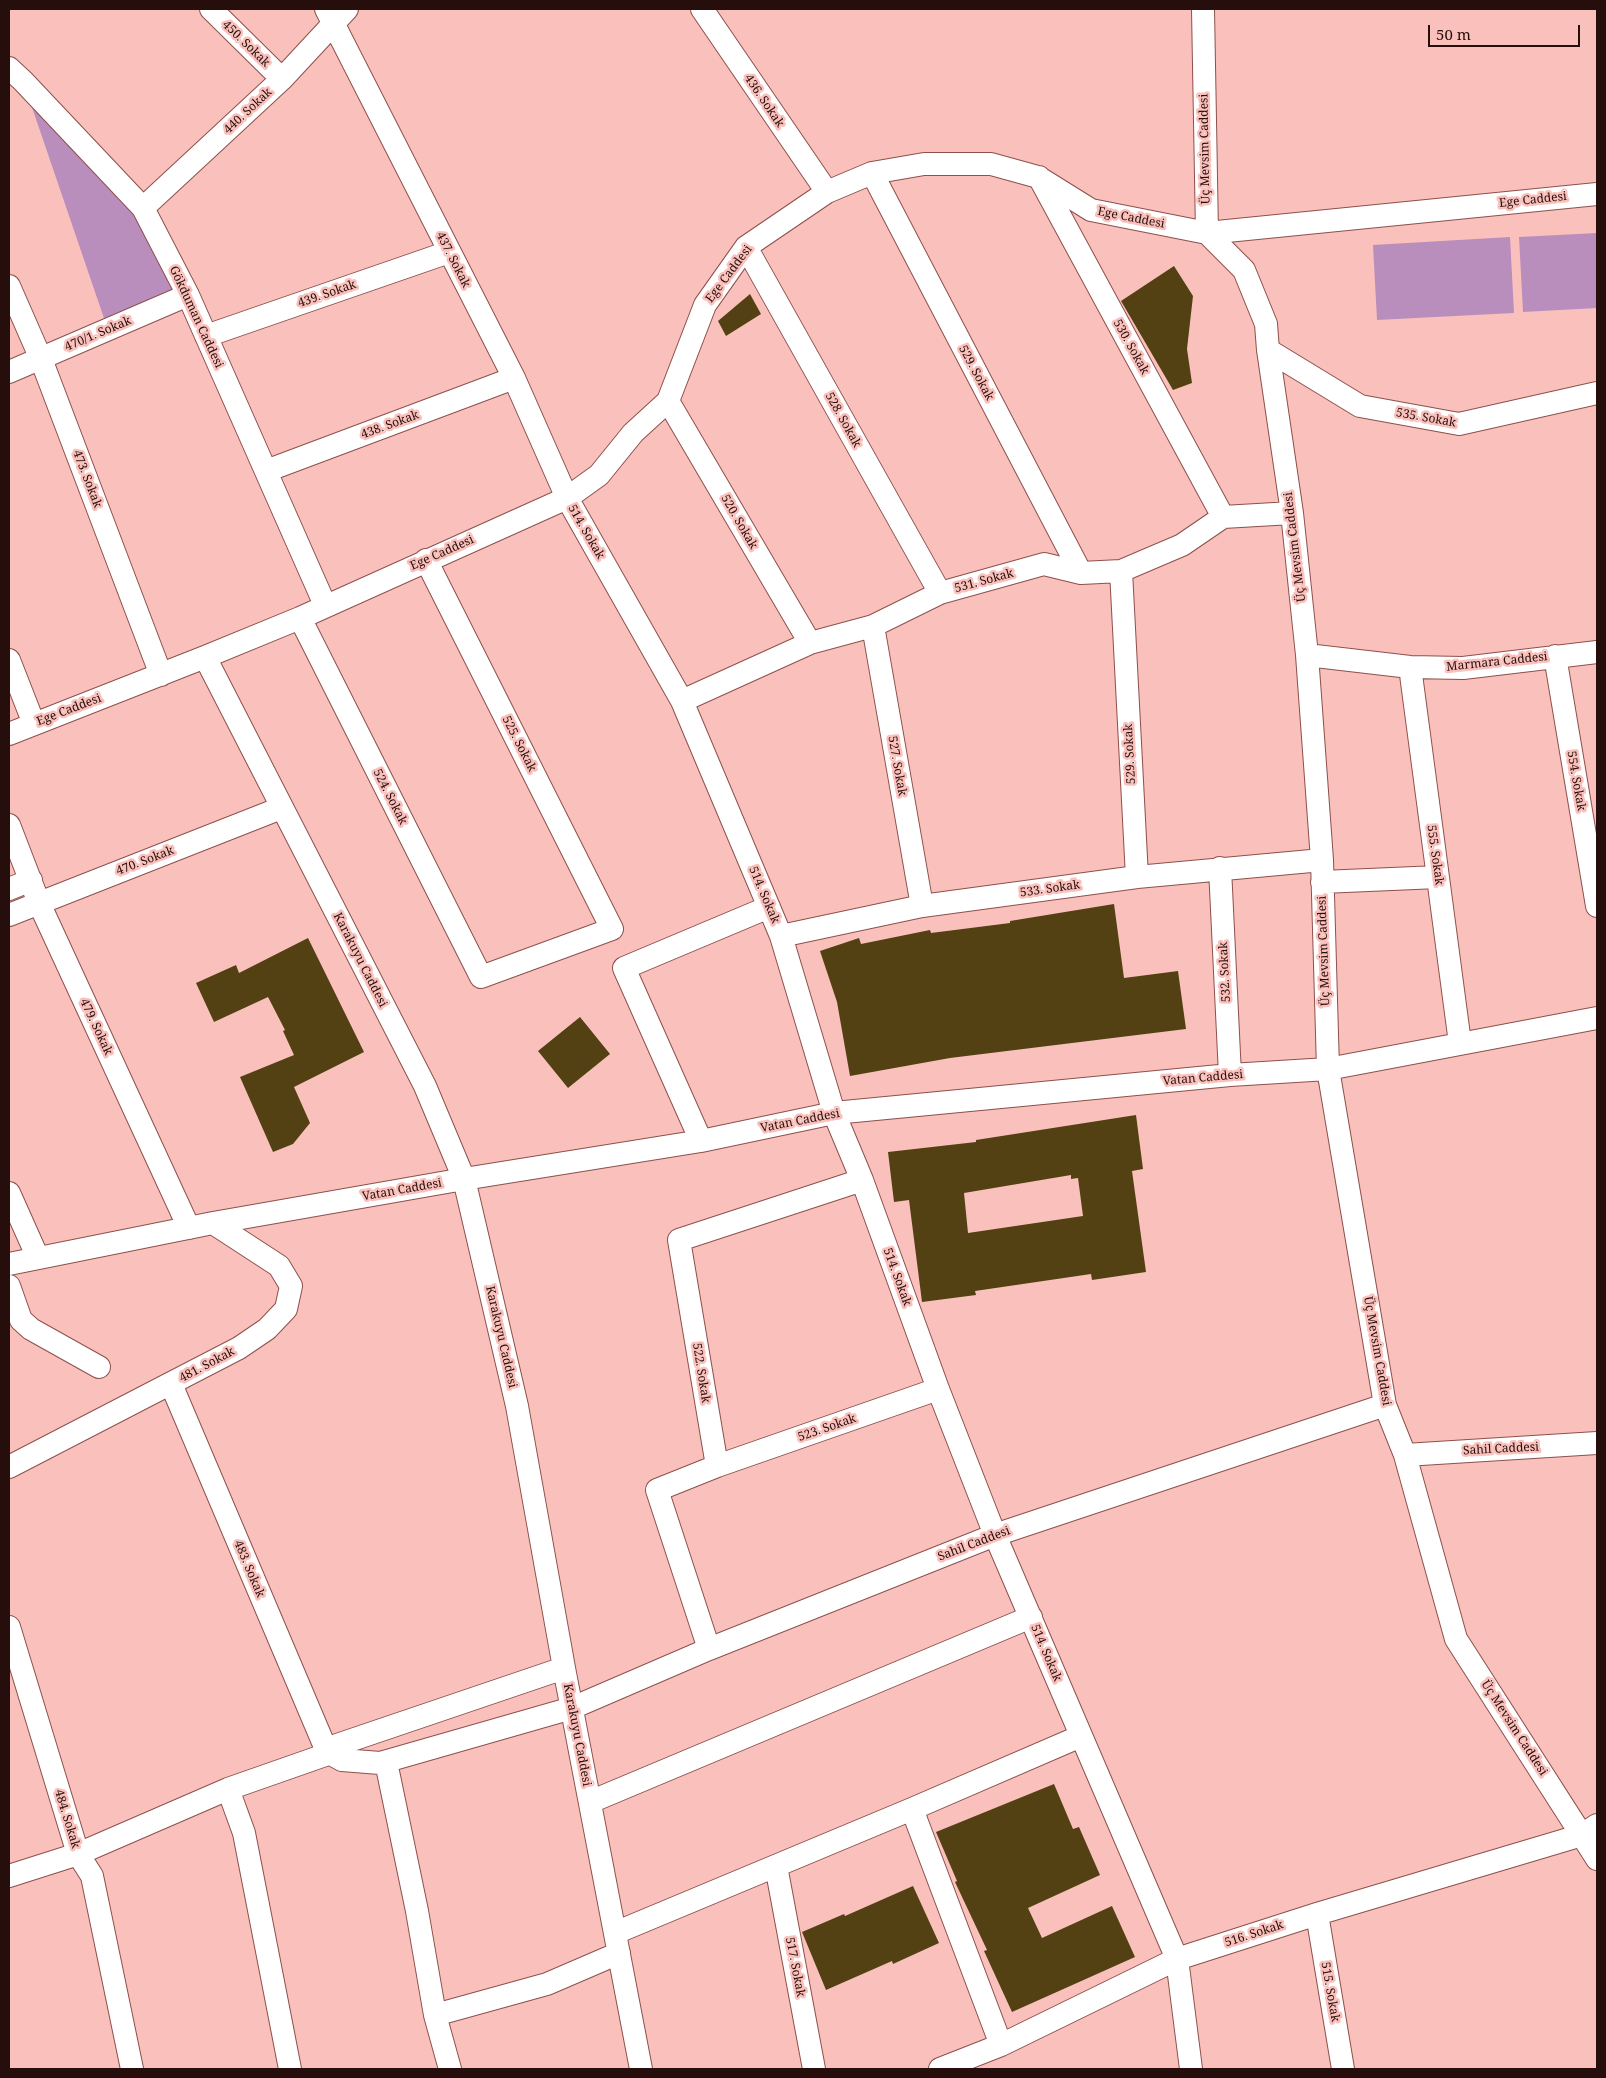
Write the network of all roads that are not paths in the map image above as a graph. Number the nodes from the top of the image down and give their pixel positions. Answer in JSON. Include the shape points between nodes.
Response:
{"nodes":[{"id":1,"x":210,"y":9,"type":"edge"},
{"id":2,"x":702,"y":9,"type":"edge"},
{"id":3,"x":1203,"y":9,"type":"edge"},
{"id":4,"x":336,"y":14,"type":"edge"},
{"id":5,"x":9,"y":68,"type":"edge"},
{"id":6,"x":282,"y":79,"type":"junction"},
{"id":7,"x":872,"y":173,"type":"junction"},
{"id":8,"x":1038,"y":177,"type":"junction"},
{"id":9,"x":827,"y":192,"type":"junction"},
{"id":10,"x":1597,"y":194,"type":"edge"},
{"id":11,"x":143,"y":208,"type":"junction"},
{"id":12,"x":1207,"y":233,"type":"junction"},
{"id":13,"x":746,"y":247,"type":"junction"},
{"id":14,"x":449,"y":252,"type":"junction"},
{"id":15,"x":9,"y":286,"type":"edge"},
{"id":16,"x":188,"y":295,"type":"junction"},
{"id":17,"x":206,"y":336,"type":"junction"},
{"id":18,"x":1268,"y":350,"type":"junction"},
{"id":19,"x":41,"y":358,"type":"junction"},
{"id":20,"x":9,"y":372,"type":"edge"},
{"id":21,"x":514,"y":378,"type":"junction"},
{"id":22,"x":1597,"y":393,"type":"edge"},
{"id":23,"x":668,"y":402,"type":"junction"},
{"id":24,"x":266,"y":471,"type":"junction"},
{"id":25,"x":567,"y":498,"type":"junction"},
{"id":26,"x":1292,"y":512,"type":"junction"},
{"id":27,"x":1223,"y":517,"type":"junction"},
{"id":28,"x":426,"y":560,"type":"junction"},
{"id":29,"x":1121,"y":571,"type":"junction"},
{"id":30,"x":1081,"y":573,"type":"junction"},
{"id":31,"x":940,"y":593,"type":"junction"},
{"id":32,"x":325,"y":605,"type":"junction"},
{"id":33,"x":300,"y":618,"type":"junction"},
{"id":34,"x":873,"y":626,"type":"junction"},
{"id":35,"x":810,"y":642,"type":"junction"},
{"id":36,"x":1597,"y":652,"type":"edge"},
{"id":37,"x":1308,"y":655,"type":"junction"},
{"id":38,"x":1555,"y":656,"type":"junction"},
{"id":39,"x":205,"y":658,"type":"junction"},
{"id":40,"x":9,"y":660,"type":"edge"},
{"id":41,"x":1410,"y":667,"type":"junction"},
{"id":42,"x":160,"y":675,"type":"junction"},
{"id":43,"x":682,"y":701,"type":"junction"},
{"id":44,"x":34,"y":724,"type":"junction"},
{"id":45,"x":9,"y":734,"type":"edge"},
{"id":46,"x":281,"y":808,"type":"junction"},
{"id":47,"x":9,"y":825,"type":"edge"},
{"id":48,"x":1220,"y":868,"type":"junction"},
{"id":49,"x":1322,"y":871,"type":"junction"},
{"id":50,"x":1137,"y":877,"type":"junction"},
{"id":51,"x":1438,"y":877,"type":"junction"},
{"id":52,"x":31,"y":880,"type":"junction"},
{"id":53,"x":9,"y":889,"type":"edge"},
{"id":54,"x":39,"y":902,"type":"junction"},
{"id":55,"x":922,"y":906,"type":"junction"},
{"id":56,"x":1597,"y":906,"type":"edge"},
{"id":57,"x":769,"y":907,"type":"junction"},
{"id":58,"x":9,"y":915,"type":"edge"},
{"id":59,"x":781,"y":936,"type":"junction"},
{"id":60,"x":481,"y":977,"type":"joint"},
{"id":61,"x":1597,"y":1018,"type":"edge"},
{"id":62,"x":1460,"y":1043,"type":"junction"},
{"id":63,"x":1328,"y":1069,"type":"junction"},
{"id":64,"x":1230,"y":1074,"type":"junction"},
{"id":65,"x":834,"y":1113,"type":"junction"},
{"id":66,"x":702,"y":1142,"type":"junction"},
{"id":67,"x":464,"y":1179,"type":"junction"},
{"id":68,"x":862,"y":1180,"type":"junction"},
{"id":69,"x":9,"y":1193,"type":"edge"},
{"id":70,"x":213,"y":1223,"type":"junction"},
{"id":71,"x":189,"y":1228,"type":"junction"},
{"id":72,"x":38,"y":1258,"type":"junction"},
{"id":73,"x":9,"y":1264,"type":"edge"},
{"id":74,"x":9,"y":1286,"type":"edge"},
{"id":75,"x":99,"y":1367,"type":"dead end"},
{"id":76,"x":171,"y":1384,"type":"junction"},
{"id":77,"x":938,"y":1389,"type":"junction"},
{"id":78,"x":1385,"y":1405,"type":"junction"},
{"id":79,"x":1597,"y":1443,"type":"edge"},
{"id":80,"x":1405,"y":1455,"type":"junction"},
{"id":81,"x":717,"y":1466,"type":"junction"},
{"id":82,"x":9,"y":1467,"type":"edge"},
{"id":83,"x":995,"y":1535,"type":"junction"},
{"id":84,"x":1031,"y":1618,"type":"junction"},
{"id":85,"x":9,"y":1627,"type":"edge"},
{"id":86,"x":710,"y":1649,"type":"junction"},
{"id":87,"x":564,"y":1668,"type":"junction"},
{"id":88,"x":572,"y":1708,"type":"junction"},
{"id":89,"x":1081,"y":1736,"type":"junction"},
{"id":90,"x":330,"y":1754,"type":"junction"},
{"id":91,"x":386,"y":1762,"type":"junction"},
{"id":92,"x":228,"y":1790,"type":"junction"},
{"id":93,"x":590,"y":1802,"type":"junction"},
{"id":94,"x":912,"y":1809,"type":"junction"},
{"id":95,"x":1589,"y":1830,"type":"edge"},
{"id":96,"x":78,"y":1854,"type":"junction"},
{"id":97,"x":1597,"y":1859,"type":"edge"},
{"id":98,"x":776,"y":1866,"type":"junction"},
{"id":99,"x":9,"y":1876,"type":"edge"},
{"id":100,"x":1318,"y":1914,"type":"junction"},
{"id":101,"x":617,"y":1943,"type":"junction"},
{"id":102,"x":1177,"y":1959,"type":"junction"},
{"id":103,"x":435,"y":2015,"type":"junction"},
{"id":104,"x":1001,"y":2045,"type":"junction"},
{"id":105,"x":132,"y":2069,"type":"edge"},
{"id":106,"x":290,"y":2069,"type":"edge"},
{"id":107,"x":450,"y":2069,"type":"edge"},
{"id":108,"x":641,"y":2069,"type":"edge"},
{"id":109,"x":814,"y":2069,"type":"edge"},
{"id":110,"x":940,"y":2069,"type":"edge"},
{"id":111,"x":1191,"y":2069,"type":"edge"},
{"id":112,"x":1344,"y":2069,"type":"edge"}],
"edges":[{"from":1,"to":6,"type":"street","name":"450. Sokak"},
{"from":2,"to":9,"type":"street","name":"436. Sokak"},
{"from":3,"to":12,"type":"street","name":"Üç Mevsim Caddesi"},
{"from":4,"to":6,"type":"street","name":"440. Sokak"},
{"from":4,"to":14,"type":"street","name":"437. Sokak"},
{"from":5,"to":11,"type":"street","name":"Gökduman Caddesi"},
{"from":6,"to":11,"type":"street","name":"440. Sokak"},
{"from":7,"to":8,"type":"street","name":"Ege Caddesi","via":[[924,164],[992,164]]},
{"from":7,"to":9,"type":"street","name":"Ege Caddesi"},
{"from":7,"to":30,"type":"street","name":"529. Sokak"},
{"from":8,"to":12,"type":"street","name":"Ege Caddesi","via":[[1091,210]]},
{"from":8,"to":27,"type":"street","name":"530. Sokak"},
{"from":9,"to":13,"type":"street","name":"Ege Caddesi"},
{"from":10,"to":12,"type":"street","name":"Ege Caddesi"},
{"from":11,"to":16,"type":"street","name":"Gökduman Caddesi"},
{"from":12,"to":18,"type":"street","name":"Üç Mevsim Caddesi","via":[[1244,270],[1266,324]]},
{"from":13,"to":23,"type":"street","name":"Ege Caddesi","via":[[705,305]]},
{"from":13,"to":31,"type":"street","name":"528. Sokak"},
{"from":14,"to":17,"type":"street","name":"439. Sokak"},
{"from":14,"to":21,"type":"street","name":"437. Sokak"},
{"from":15,"to":19,"type":"street","name":"473. Sokak"},
{"from":16,"to":17,"type":"street","name":"Gökduman Caddesi"},
{"from":16,"to":19,"type":"street","name":"470/1. Sokak"},
{"from":17,"to":24,"type":"street","name":"Gökduman Caddesi"},
{"from":18,"to":22,"type":"street","name":"535. Sokak","via":[[1360,406],[1459,424]]},
{"from":18,"to":26,"type":"street","name":"Üç Mevsim Caddesi"},
{"from":19,"to":20,"type":"street","name":"470/1. Sokak"},
{"from":19,"to":42,"type":"street","name":"473. Sokak"},
{"from":21,"to":24,"type":"street","name":"438. Sokak"},
{"from":21,"to":25,"type":"street","name":"437. Sokak"},
{"from":23,"to":25,"type":"street","name":"Ege Caddesi","via":[[633,433],[599,476]]},
{"from":23,"to":35,"type":"street","name":"520. Sokak"},
{"from":24,"to":32,"type":"street","name":"Gökduman Caddesi"},
{"from":25,"to":28,"type":"street","name":"Ege Caddesi"},
{"from":25,"to":43,"type":"street","name":"514. Sokak"},
{"from":26,"to":27,"type":"street"},
{"from":26,"to":37,"type":"street","name":"Üç Mevsim Caddesi"},
{"from":27,"to":29,"type":"street","name":"531. Sokak","via":[[1182,545]]},
{"from":28,"to":32,"type":"street","name":"Ege Caddesi"},
{"from":28,"to":60,"type":"street","name":"525. Sokak","via":[[612,928]]},
{"from":29,"to":30,"type":"street","name":"531. Sokak"},
{"from":29,"to":50,"type":"street","name":"529. Sokak"},
{"from":30,"to":31,"type":"street","name":"531. Sokak","via":[[1044,564]]},
{"from":31,"to":34,"type":"street","name":"531. Sokak"},
{"from":32,"to":33,"type":"street","name":"Ege Caddesi"},
{"from":33,"to":39,"type":"street","name":"Ege Caddesi"},
{"from":33,"to":60,"type":"street","name":"524. Sokak"},
{"from":34,"to":35,"type":"street","name":"531. Sokak"},
{"from":34,"to":55,"type":"street","name":"527. Sokak"},
{"from":35,"to":43,"type":"street","name":"531. Sokak"},
{"from":36,"to":38,"type":"street","name":"Marmara Caddesi"},
{"from":37,"to":41,"type":"street","name":"Marmara Caddesi"},
{"from":37,"to":49,"type":"street","name":"Üç Mevsim Caddesi"},
{"from":38,"to":41,"type":"street","name":"Marmara Caddesi","via":[[1464,668]]},
{"from":38,"to":56,"type":"street","name":"554. Sokak"},
{"from":39,"to":42,"type":"street","name":"Ege Caddesi"},
{"from":39,"to":46,"type":"street","name":"Karakuyu Caddesi"},
{"from":40,"to":44,"type":"street"},
{"from":41,"to":51,"type":"street","name":"555. Sokak"},
{"from":42,"to":44,"type":"street","name":"Ege Caddesi"},
{"from":43,"to":57,"type":"street","name":"514. Sokak"},
{"from":44,"to":45,"type":"street","name":"Ege Caddesi"},
{"from":46,"to":54,"type":"street","name":"470. Sokak"},
{"from":46,"to":67,"type":"street","name":"Karakuyu Caddesi","via":[[424,1086]]},
{"from":47,"to":52,"type":"street","name":"479. Sokak"},
{"from":48,"to":49,"type":"street","name":"533. Sokak"},
{"from":48,"to":50,"type":"street","name":"533. Sokak"},
{"from":48,"to":64,"type":"street","name":"532. Sokak"},
{"from":49,"to":51,"type":"street","name":"533. Sokak"},
{"from":49,"to":63,"type":"street","name":"Üç Mevsim Caddesi"},
{"from":50,"to":55,"type":"street","name":"533. Sokak"},
{"from":51,"to":62,"type":"street","name":"555. Sokak"},
{"from":52,"to":53,"type":"street"},
{"from":52,"to":54,"type":"street","name":"479. Sokak"},
{"from":54,"to":58,"type":"street","name":"470. Sokak"},
{"from":54,"to":71,"type":"street","name":"479. Sokak"},
{"from":55,"to":59,"type":"street","name":"533. Sokak"},
{"from":57,"to":59,"type":"street","name":"514. Sokak"},
{"from":57,"to":66,"type":"street","via":[[624,968]]},
{"from":59,"to":65,"type":"street","name":"514. Sokak"},
{"from":61,"to":62,"type":"street","name":"Vatan Caddesi"},
{"from":62,"to":63,"type":"street","name":"Vatan Caddesi"},
{"from":63,"to":64,"type":"street","name":"Vatan Caddesi"},
{"from":63,"to":78,"type":"street","name":"Üç Mevsim Caddesi"},
{"from":64,"to":65,"type":"street","name":"Vatan Caddesi"},
{"from":65,"to":66,"type":"street","name":"Vatan Caddesi"},
{"from":65,"to":68,"type":"street","name":"514. Sokak"},
{"from":66,"to":67,"type":"street","name":"Vatan Caddesi"},
{"from":67,"to":70,"type":"street","name":"Vatan Caddesi"},
{"from":67,"to":87,"type":"street","name":"Karakuyu Caddesi","via":[[517,1406]]},
{"from":68,"to":77,"type":"street","name":"514. Sokak"},
{"from":68,"to":81,"type":"street","name":"522. Sokak","via":[[678,1240]]},
{"from":69,"to":72,"type":"street"},
{"from":70,"to":71,"type":"street","name":"Vatan Caddesi"},
{"from":70,"to":76,"type":"street","name":"481. Sokak","via":[[279,1266],[290,1286],[286,1309],[267,1329],[239,1348]]},
{"from":71,"to":72,"type":"street","name":"Vatan Caddesi"},
{"from":72,"to":73,"type":"street","name":"Vatan Caddesi"},
{"from":74,"to":75,"type":"street","via":[[21,1320]]},
{"from":76,"to":82,"type":"street","name":"481. Sokak"},
{"from":76,"to":90,"type":"street","name":"483. Sokak"},
{"from":77,"to":81,"type":"street","name":"523. Sokak"},
{"from":77,"to":83,"type":"street","name":"514. Sokak"},
{"from":78,"to":80,"type":"street","name":"Üç Mevsim Caddesi"},
{"from":78,"to":83,"type":"street","name":"Sahil Caddesi"},
{"from":79,"to":80,"type":"street","name":"Sahil Caddesi"},
{"from":80,"to":95,"type":"street","name":"Üç Mevsim Caddesi","via":[[1456,1639]]},
{"from":81,"to":86,"type":"street","via":[[657,1490]]},
{"from":83,"to":84,"type":"street","name":"514. Sokak"},
{"from":83,"to":86,"type":"street","name":"Sahil Caddesi"},
{"from":84,"to":89,"type":"street","name":"514. Sokak"},
{"from":84,"to":93,"type":"street"},
{"from":85,"to":96,"type":"street","name":"484. Sokak"},
{"from":86,"to":88,"type":"street","name":"Sahil Caddesi"},
{"from":87,"to":88,"type":"street","name":"Karakuyu Caddesi"},
{"from":87,"to":90,"type":"street","via":[[337,1745]]},
{"from":88,"to":91,"type":"street","name":"Sahil Caddesi"},
{"from":88,"to":93,"type":"street","name":"Karakuyu Caddesi"},
{"from":89,"to":94,"type":"street"},
{"from":89,"to":102,"type":"street","name":"514. Sokak"},
{"from":90,"to":91,"type":"street","name":"Sahil Caddesi","via":[[342,1760]]},
{"from":90,"to":92,"type":"street"},
{"from":91,"to":103,"type":"street"},
{"from":92,"to":96,"type":"street"},
{"from":92,"to":106,"type":"street","via":[[244,1833]]},
{"from":93,"to":101,"type":"street","name":"Karakuyu Caddesi"},
{"from":94,"to":98,"type":"street"},
{"from":94,"to":104,"type":"street"},
{"from":95,"to":97,"type":"street","name":"Üç Mevsim Caddesi"},
{"from":95,"to":100,"type":"street","name":"516. Sokak"},
{"from":96,"to":99,"type":"street"},
{"from":96,"to":105,"type":"street","name":"484. Sokak","via":[[92,1876]]},
{"from":98,"to":101,"type":"street"},
{"from":98,"to":109,"type":"street","name":"517. Sokak"},
{"from":100,"to":102,"type":"street","name":"516. Sokak"},
{"from":100,"to":112,"type":"street","name":"515. Sokak"},
{"from":101,"to":103,"type":"street","via":[[547,1984]]},
{"from":101,"to":108,"type":"street","name":"Karakuyu Caddesi"},
{"from":102,"to":104,"type":"street","name":"516. Sokak"},
{"from":102,"to":111,"type":"street","name":"514. Sokak"},
{"from":103,"to":107,"type":"street"},
{"from":104,"to":110,"type":"street","name":"516. Sokak"}]}
